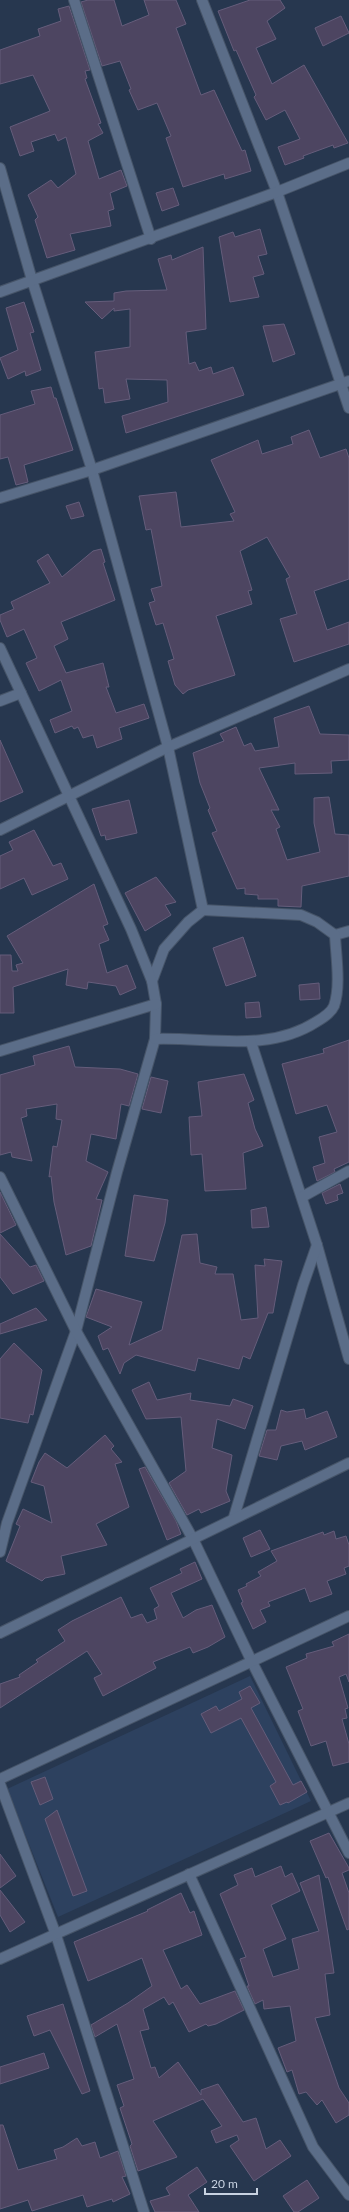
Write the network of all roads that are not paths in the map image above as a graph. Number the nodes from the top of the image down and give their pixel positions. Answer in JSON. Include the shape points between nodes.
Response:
{"nodes":[{"id":1,"x":74,"y":0,"type":"edge"},
{"id":2,"x":202,"y":0,"type":"edge"},
{"id":3,"x":349,"y":163,"type":"edge"},
{"id":4,"x":0,"y":168,"type":"edge"},
{"id":5,"x":277,"y":192,"type":"junction"},
{"id":6,"x":151,"y":239,"type":"junction"},
{"id":7,"x":32,"y":280,"type":"junction"},
{"id":8,"x":0,"y":292,"type":"edge"},
{"id":9,"x":345,"y":383,"type":"edge"},
{"id":10,"x":349,"y":408,"type":"edge"},
{"id":11,"x":92,"y":470,"type":"junction"},
{"id":12,"x":0,"y":498,"type":"edge"},
{"id":13,"x":0,"y":648,"type":"edge"},
{"id":14,"x":349,"y":668,"type":"edge"},
{"id":15,"x":21,"y":693,"type":"junction"},
{"id":16,"x":0,"y":701,"type":"edge"},
{"id":17,"x":168,"y":747,"type":"junction"},
{"id":18,"x":68,"y":797,"type":"junction"},
{"id":19,"x":0,"y":830,"type":"edge"},
{"id":20,"x":203,"y":910,"type":"junction"},
{"id":21,"x":349,"y":931,"type":"edge"},
{"id":22,"x":335,"y":935,"type":"junction"},
{"id":23,"x":152,"y":981,"type":"junction"},
{"id":24,"x":156,"y":1004,"type":"junction"},
{"id":25,"x":154,"y":1039,"type":"junction"},
{"id":26,"x":251,"y":1042,"type":"junction"},
{"id":27,"x":0,"y":1051,"type":"edge"},
{"id":28,"x":349,"y":1171,"type":"edge"},
{"id":29,"x":0,"y":1177,"type":"edge"},
{"id":30,"x":302,"y":1196,"type":"junction"},
{"id":31,"x":317,"y":1245,"type":"junction"},
{"id":32,"x":76,"y":1331,"type":"junction"},
{"id":33,"x":349,"y":1359,"type":"edge"},
{"id":34,"x":349,"y":1463,"type":"edge"},
{"id":35,"x":234,"y":1517,"type":"junction"},
{"id":36,"x":193,"y":1539,"type":"junction"},
{"id":37,"x":0,"y":1552,"type":"edge"},
{"id":38,"x":349,"y":1616,"type":"edge"},
{"id":39,"x":0,"y":1633,"type":"edge"},
{"id":40,"x":252,"y":1662,"type":"junction"},
{"id":41,"x":0,"y":1779,"type":"edge"},
{"id":42,"x":0,"y":1784,"type":"edge"},
{"id":43,"x":349,"y":1803,"type":"edge"},
{"id":44,"x":327,"y":1812,"type":"junction"},
{"id":45,"x":349,"y":1853,"type":"edge"},
{"id":46,"x":189,"y":1874,"type":"junction"},
{"id":47,"x":56,"y":1935,"type":"junction"},
{"id":48,"x":0,"y":1959,"type":"edge"},
{"id":49,"x":349,"y":2195,"type":"edge"},
{"id":50,"x":144,"y":2212,"type":"edge"}],
"edges":[{"from":1,"to":6,"type":"street"},
{"from":2,"to":5,"type":"street"},
{"from":3,"to":5,"type":"street"},
{"from":4,"to":7,"type":"street"},
{"from":5,"to":6,"type":"street"},
{"from":5,"to":9,"type":"street"},
{"from":6,"to":7,"type":"street"},
{"from":7,"to":8,"type":"street"},
{"from":7,"to":11,"type":"street"},
{"from":9,"to":10,"type":"street"},
{"from":9,"to":11,"type":"street"},
{"from":11,"to":12,"type":"street"},
{"from":11,"to":17,"type":"street"},
{"from":13,"to":15,"type":"street"},
{"from":14,"to":17,"type":"street"},
{"from":15,"to":16,"type":"street"},
{"from":15,"to":18,"type":"street"},
{"from":17,"to":18,"type":"street"},
{"from":17,"to":20,"type":"street"},
{"from":18,"to":19,"type":"street"},
{"from":18,"to":23,"type":"street","via":[[131,929]]},
{"from":20,"to":22,"type":"street","via":[[301,915],[317,922]]},
{"from":20,"to":23,"type":"street","via":[[188,922],[164,949]]},
{"from":21,"to":22,"type":"street"},
{"from":22,"to":26,"type":"street","via":[[337,978],[334,1006],[326,1016],[312,1025],[268,1040]]},
{"from":23,"to":24,"type":"street"},
{"from":24,"to":25,"type":"street"},
{"from":24,"to":27,"type":"street"},
{"from":25,"to":26,"type":"street"},
{"from":25,"to":32,"type":"street"},
{"from":26,"to":30,"type":"street"},
{"from":28,"to":30,"type":"street"},
{"from":29,"to":32,"type":"street"},
{"from":30,"to":31,"type":"street"},
{"from":31,"to":33,"type":"street"},
{"from":31,"to":35,"type":"street"},
{"from":32,"to":36,"type":"street"},
{"from":32,"to":37,"type":"street","via":[[12,1509]]},
{"from":34,"to":35,"type":"street"},
{"from":35,"to":36,"type":"street"},
{"from":36,"to":39,"type":"street"},
{"from":36,"to":40,"type":"street"},
{"from":38,"to":40,"type":"street"},
{"from":40,"to":41,"type":"street"},
{"from":40,"to":44,"type":"street"},
{"from":42,"to":47,"type":"street"},
{"from":43,"to":44,"type":"street"},
{"from":44,"to":45,"type":"street"},
{"from":44,"to":46,"type":"street"},
{"from":46,"to":47,"type":"street"},
{"from":46,"to":49,"type":"street","via":[[313,2147]]},
{"from":47,"to":48,"type":"street"},
{"from":47,"to":50,"type":"street"}]}
